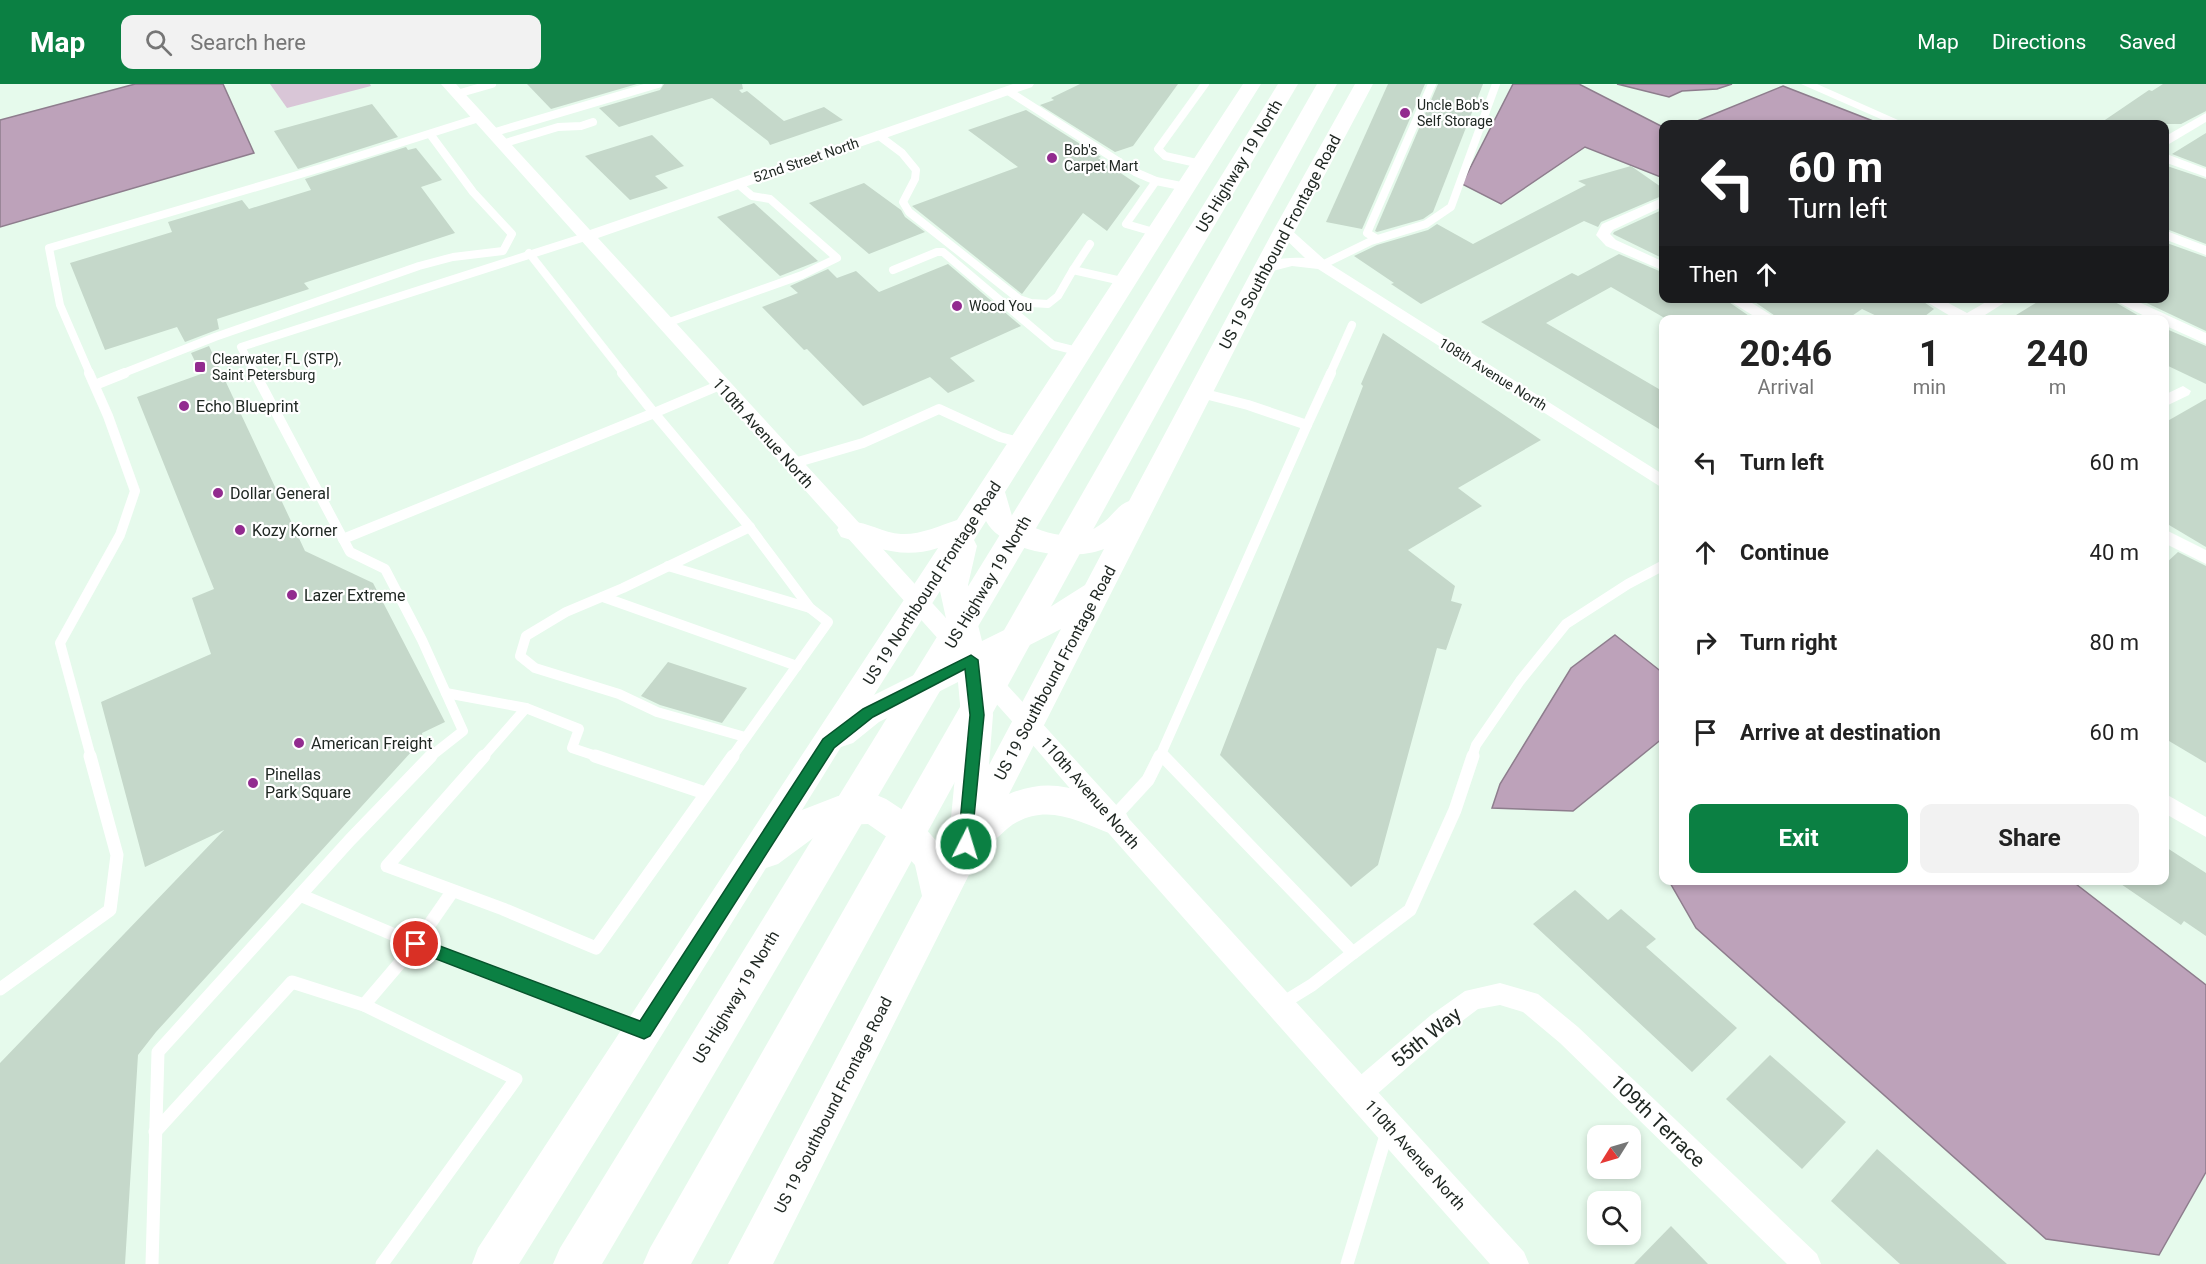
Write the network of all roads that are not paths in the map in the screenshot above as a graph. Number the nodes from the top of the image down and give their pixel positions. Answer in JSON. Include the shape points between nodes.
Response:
{"nodes":[{"id":1,"x":492,"y":84,"type":"edge"},
{"id":2,"x":658,"y":84,"type":"edge"},
{"id":3,"x":1027,"y":84,"type":"edge"},
{"id":4,"x":1205,"y":84,"type":"edge"},
{"id":5,"x":1252,"y":84,"type":"edge"},
{"id":6,"x":1288,"y":84,"type":"edge"},
{"id":7,"x":1327,"y":84,"type":"edge"},
{"id":8,"x":1364,"y":84,"type":"edge"},
{"id":9,"x":1432,"y":84,"type":"edge"},
{"id":10,"x":1496,"y":84,"type":"edge"},
{"id":11,"x":1807,"y":84,"type":"edge"},
{"id":12,"x":452,"y":89,"type":"edge"},
{"id":13,"x":1008,"y":91,"type":"junction"},
{"id":14,"x":2206,"y":117,"type":"edge"},
{"id":15,"x":478,"y":118,"type":"junction"},
{"id":16,"x":1892,"y":120,"type":"edge"},
{"id":17,"x":593,"y":122,"type":"dead end"},
{"id":18,"x":430,"y":134,"type":"junction"},
{"id":19,"x":878,"y":135,"type":"junction"},
{"id":20,"x":497,"y":139,"type":"junction"},
{"id":21,"x":2169,"y":140,"type":"edge"},
{"id":22,"x":2169,"y":159,"type":"edge"},
{"id":23,"x":2206,"y":173,"type":"edge"},
{"id":24,"x":1194,"y":176,"type":"junction"},
{"id":25,"x":1156,"y":181,"type":"junction"},
{"id":26,"x":738,"y":184,"type":"junction"},
{"id":27,"x":1659,"y":203,"type":"edge"},
{"id":28,"x":1284,"y":231,"type":"junction"},
{"id":29,"x":1157,"y":233,"type":"junction"},
{"id":30,"x":2169,"y":236,"type":"edge"},
{"id":31,"x":585,"y":237,"type":"junction"},
{"id":32,"x":1377,"y":239,"type":"junction"},
{"id":33,"x":1090,"y":244,"type":"dead end"},
{"id":34,"x":2206,"y":251,"type":"edge"},
{"id":35,"x":529,"y":253,"type":"junction"},
{"id":36,"x":1322,"y":265,"type":"junction"},
{"id":37,"x":1659,"y":265,"type":"edge"},
{"id":38,"x":1264,"y":269,"type":"junction"},
{"id":39,"x":892,"y":270,"type":"dead end"},
{"id":40,"x":1073,"y":270,"type":"junction"},
{"id":41,"x":1126,"y":282,"type":"junction"},
{"id":42,"x":1741,"y":303,"type":"edge"},
{"id":43,"x":1936,"y":303,"type":"edge"},
{"id":44,"x":1995,"y":303,"type":"edge"},
{"id":45,"x":2128,"y":303,"type":"edge"},
{"id":46,"x":1763,"y":315,"type":"edge"},
{"id":47,"x":1959,"y":315,"type":"edge"},
{"id":48,"x":1973,"y":315,"type":"edge"},
{"id":49,"x":2154,"y":315,"type":"edge"},
{"id":50,"x":2169,"y":322,"type":"edge"},
{"id":51,"x":664,"y":324,"type":"junction"},
{"id":52,"x":1352,"y":325,"type":"dead end"},
{"id":53,"x":2206,"y":339,"type":"edge"},
{"id":54,"x":1081,"y":352,"type":"junction"},
{"id":55,"x":95,"y":385,"type":"junction"},
{"id":56,"x":720,"y":385,"type":"junction"},
{"id":57,"x":2183,"y":391,"type":"dead end"},
{"id":58,"x":1201,"y":393,"type":"junction"},
{"id":59,"x":2169,"y":399,"type":"edge"},
{"id":60,"x":654,"y":413,"type":"junction"},
{"id":61,"x":1307,"y":425,"type":"junction"},
{"id":62,"x":1022,"y":444,"type":"junction"},
{"id":63,"x":791,"y":464,"type":"junction"},
{"id":64,"x":1659,"y":480,"type":"edge"},
{"id":65,"x":991,"y":492,"type":"junction"},
{"id":66,"x":1148,"y":495,"type":"junction"},
{"id":67,"x":750,"y":527,"type":"junction"},
{"id":68,"x":968,"y":527,"type":"junction"},
{"id":69,"x":851,"y":530,"type":"junction"},
{"id":70,"x":2169,"y":538,"type":"edge"},
{"id":71,"x":344,"y":539,"type":"junction"},
{"id":72,"x":2206,"y":558,"type":"edge"},
{"id":73,"x":668,"y":566,"type":"junction"},
{"id":74,"x":1659,"y":568,"type":"edge"},
{"id":75,"x":1098,"y":591,"type":"junction"},
{"id":76,"x":603,"y":597,"type":"junction"},
{"id":77,"x":917,"y":601,"type":"junction"},
{"id":78,"x":810,"y":608,"type":"junction"},
{"id":79,"x":971,"y":660,"type":"junction"},
{"id":80,"x":796,"y":666,"type":"junction"},
{"id":81,"x":446,"y":693,"type":"junction"},
{"id":82,"x":526,"y":708,"type":"junction"},
{"id":83,"x":1028,"y":722,"type":"junction"},
{"id":84,"x":745,"y":737,"type":"junction"},
{"id":85,"x":828,"y":743,"type":"junction"},
{"id":86,"x":1161,"y":754,"type":"junction"},
{"id":87,"x":705,"y":793,"type":"junction"},
{"id":88,"x":2169,"y":805,"type":"edge"},
{"id":89,"x":1112,"y":819,"type":"junction"},
{"id":90,"x":2206,"y":828,"type":"edge"},
{"id":91,"x":966,"y":844,"type":"junction"},
{"id":92,"x":751,"y":863,"type":"junction"},
{"id":93,"x":452,"y":892,"type":"junction"},
{"id":94,"x":300,"y":895,"type":"junction"},
{"id":95,"x":940,"y":897,"type":"junction"},
{"id":96,"x":416,"y":944,"type":"junction"},
{"id":97,"x":1353,"y":953,"type":"junction"},
{"id":98,"x":0,"y":989,"type":"edge"},
{"id":99,"x":1500,"y":994,"type":"joint"},
{"id":100,"x":1281,"y":1004,"type":"junction"},
{"id":101,"x":364,"y":1005,"type":"junction"},
{"id":102,"x":644,"y":1031,"type":"junction"},
{"id":103,"x":1359,"y":1093,"type":"junction"},
{"id":104,"x":1389,"y":1126,"type":"junction"},
{"id":105,"x":155,"y":1132,"type":"junction"},
{"id":106,"x":152,"y":1264,"type":"edge"},
{"id":107,"x":382,"y":1264,"type":"edge"},
{"id":108,"x":494,"y":1264,"type":"edge"},
{"id":109,"x":576,"y":1264,"type":"edge"},
{"id":110,"x":666,"y":1264,"type":"edge"},
{"id":111,"x":750,"y":1264,"type":"edge"},
{"id":112,"x":1347,"y":1264,"type":"edge"},
{"id":113,"x":1512,"y":1264,"type":"edge"},
{"id":114,"x":1807,"y":1264,"type":"edge"}],
"edges":[{"from":1,"to":12,"type":"lane"},
{"from":2,"to":20,"type":"lane"},
{"from":3,"to":13,"type":"street","name":"52nd Street North"},
{"from":4,"to":24,"type":"lane","via":[[1158,149]]},
{"from":5,"to":24,"type":"main road","name":"US 19 Northbound Frontage Road"},
{"from":6,"to":109,"type":"highway","name":"US Highway 19 North"},
{"from":7,"to":110,"type":"highway","name":"US Highway 19 North"},
{"from":8,"to":28,"type":"main road","name":"US 19 Southbound Frontage Road"},
{"from":9,"to":32,"type":"lane","via":[[1367,233]]},
{"from":10,"to":32,"type":"lane","via":[[1451,207],[1443,216],[1411,230]]},
{"from":11,"to":16,"type":"street"},
{"from":12,"to":15,"type":"street","name":"110th Avenue North"},
{"from":13,"to":19,"type":"street","name":"52nd Street North"},
{"from":13,"to":25,"type":"lane","via":[[1134,172]]},
{"from":14,"to":21,"type":"street"},
{"from":15,"to":18,"type":"lane"},
{"from":15,"to":20,"type":"street","name":"110th Avenue North"},
{"from":17,"to":20,"type":"lane"},
{"from":18,"to":55,"type":"lane","via":[[49,248],[60,305]]},
{"from":18,"to":55,"type":"lane","via":[[473,192],[512,234],[503,252],[453,257],[419,266],[202,342]]},
{"from":19,"to":26,"type":"street","name":"52nd Street North"},
{"from":19,"to":40,"type":"lane","via":[[915,167],[916,177],[903,202],[909,212],[1019,299],[1034,306],[1054,303]]},
{"from":20,"to":31,"type":"street","name":"110th Avenue North"},
{"from":22,"to":23,"type":"street"},
{"from":24,"to":25,"type":"lane"},
{"from":24,"to":29,"type":"main road","name":"US 19 Northbound Frontage Road"},
{"from":25,"to":29,"type":"lane","via":[[1126,224]]},
{"from":26,"to":31,"type":"street","name":"52nd Street North"},
{"from":26,"to":51,"type":"lane","via":[[752,196],[770,199],[837,258],[802,275]]},
{"from":27,"to":37,"type":"street","via":[[1607,227],[1603,235],[1611,243]]},
{"from":28,"to":36,"type":"street","name":"108th Avenue North"},
{"from":28,"to":38,"type":"main road","name":"US 19 Southbound Frontage Road"},
{"from":29,"to":41,"type":"main road","name":"US 19 Northbound Frontage Road"},
{"from":30,"to":34,"type":"street"},
{"from":31,"to":35,"type":"lane"},
{"from":31,"to":51,"type":"street","name":"110th Avenue North"},
{"from":32,"to":36,"type":"lane"},
{"from":33,"to":40,"type":"lane"},
{"from":35,"to":60,"type":"lane"},
{"from":35,"to":71,"type":"lane","via":[[241,347]]},
{"from":36,"to":38,"type":"street","name":"108th Avenue North","via":[[1298,260]]},
{"from":36,"to":64,"type":"street","name":"108th Avenue North"},
{"from":38,"to":58,"type":"main road","name":"US 19 Southbound Frontage Road"},
{"from":39,"to":54,"type":"lane","via":[[943,252],[1053,345]]},
{"from":40,"to":41,"type":"lane"},
{"from":41,"to":54,"type":"main road","name":"US 19 Northbound Frontage Road"},
{"from":42,"to":46,"type":"street"},
{"from":43,"to":47,"type":"street"},
{"from":44,"to":48,"type":"street"},
{"from":45,"to":49,"type":"street"},
{"from":50,"to":53,"type":"street"},
{"from":51,"to":56,"type":"street","name":"110th Avenue North"},
{"from":52,"to":61,"type":"lane"},
{"from":54,"to":62,"type":"main road","name":"US 19 Northbound Frontage Road"},
{"from":55,"to":98,"type":"lane","via":[[135,490],[120,535],[60,642],[117,855],[110,909]]},
{"from":56,"to":60,"type":"lane"},
{"from":56,"to":63,"type":"street","name":"110th Avenue North"},
{"from":57,"to":59,"type":"street"},
{"from":58,"to":61,"type":"lane"},
{"from":58,"to":66,"type":"main road","name":"US 19 Southbound Frontage Road"},
{"from":60,"to":67,"type":"lane"},
{"from":60,"to":71,"type":"lane"},
{"from":61,"to":86,"type":"lane"},
{"from":62,"to":63,"type":"lane","via":[[939,409],[863,443]]},
{"from":62,"to":65,"type":"main road","name":"US 19 Northbound Frontage Road"},
{"from":63,"to":69,"type":"street","name":"110th Avenue North"},
{"from":65,"to":66,"type":"main road","via":[[1000,522],[1032,541],[1073,546],[1092,543],[1114,529]]},
{"from":65,"to":68,"type":"main road","name":"US 19 Northbound Frontage Road"},
{"from":66,"to":75,"type":"main road","name":"US 19 Southbound Frontage Road"},
{"from":67,"to":73,"type":"lane"},
{"from":67,"to":78,"type":"lane"},
{"from":68,"to":69,"type":"main road","via":[[923,543],[900,543]]},
{"from":68,"to":77,"type":"main road","name":"US 19 Northbound Frontage Road"},
{"from":68,"to":79,"type":"main road","via":[[953,585]]},
{"from":69,"to":77,"type":"street","name":"110th Avenue North"},
{"from":70,"to":72,"type":"street"},
{"from":71,"to":81,"type":"lane","via":[[350,552],[385,570]]},
{"from":73,"to":76,"type":"lane"},
{"from":73,"to":78,"type":"lane"},
{"from":74,"to":97,"type":"lane","via":[[1566,624],[1520,681],[1476,745],[1455,810],[1410,910]]},
{"from":75,"to":79,"type":"main road","via":[[1058,617]]},
{"from":75,"to":83,"type":"main road","name":"US 19 Southbound Frontage Road"},
{"from":76,"to":80,"type":"lane"},
{"from":76,"to":84,"type":"lane","via":[[566,612],[526,636],[520,656],[535,668],[619,694],[657,712]]},
{"from":77,"to":79,"type":"street","name":"110th Avenue North"},
{"from":77,"to":85,"type":"main road","name":"US 19 Northbound Frontage Road"},
{"from":78,"to":80,"type":"lane","via":[[828,622]]},
{"from":79,"to":83,"type":"street","name":"110th Avenue North"},
{"from":79,"to":85,"type":"main road","via":[[868,713]]},
{"from":79,"to":91,"type":"main road","via":[[977,715]]},
{"from":80,"to":84,"type":"lane"},
{"from":81,"to":82,"type":"lane"},
{"from":81,"to":94,"type":"lane","via":[[463,731],[436,751]]},
{"from":82,"to":87,"type":"lane","via":[[579,729],[572,748]]},
{"from":82,"to":93,"type":"lane","via":[[387,866]]},
{"from":83,"to":89,"type":"street","name":"110th Avenue North"},
{"from":83,"to":91,"type":"main road","name":"US 19 Southbound Frontage Road"},
{"from":84,"to":87,"type":"lane"},
{"from":85,"to":92,"type":"main road","name":"US 19 Northbound Frontage Road"},
{"from":86,"to":89,"type":"lane","via":[[1148,780]]},
{"from":86,"to":97,"type":"lane"},
{"from":87,"to":93,"type":"lane","via":[[596,948]]},
{"from":88,"to":90,"type":"street"},
{"from":89,"to":91,"type":"main road","via":[[1067,800],[1031,800],[1003,812]]},
{"from":89,"to":100,"type":"street","name":"110th Avenue North"},
{"from":91,"to":95,"type":"main road","name":"US 19 Southbound Frontage Road"},
{"from":92,"to":95,"type":"main road","via":[[804,825],[838,811],[874,809],[906,831],[931,858]]},
{"from":92,"to":102,"type":"main road","name":"US 19 Northbound Frontage Road"},
{"from":93,"to":96,"type":"lane"},
{"from":94,"to":96,"type":"lane"},
{"from":94,"to":105,"type":"lane","via":[[158,1052]]},
{"from":95,"to":111,"type":"main road","name":"US 19 Southbound Frontage Road"},
{"from":96,"to":101,"type":"lane"},
{"from":96,"to":102,"type":"lane"},
{"from":97,"to":100,"type":"lane"},
{"from":99,"to":103,"type":"street","name":"55th Way","via":[[1473,999]]},
{"from":99,"to":114,"type":"street","name":"109th Terrace","via":[[1530,1002],[1569,1035]]},
{"from":100,"to":103,"type":"street","name":"110th Avenue North"},
{"from":101,"to":105,"type":"lane","via":[[292,982]]},
{"from":101,"to":107,"type":"lane","via":[[516,1079]]},
{"from":102,"to":108,"type":"main road","name":"US 19 Northbound Frontage Road"},
{"from":103,"to":104,"type":"street","name":"110th Avenue North"},
{"from":104,"to":112,"type":"lane"},
{"from":104,"to":113,"type":"street","name":"110th Avenue North"},
{"from":105,"to":106,"type":"lane"}]}
